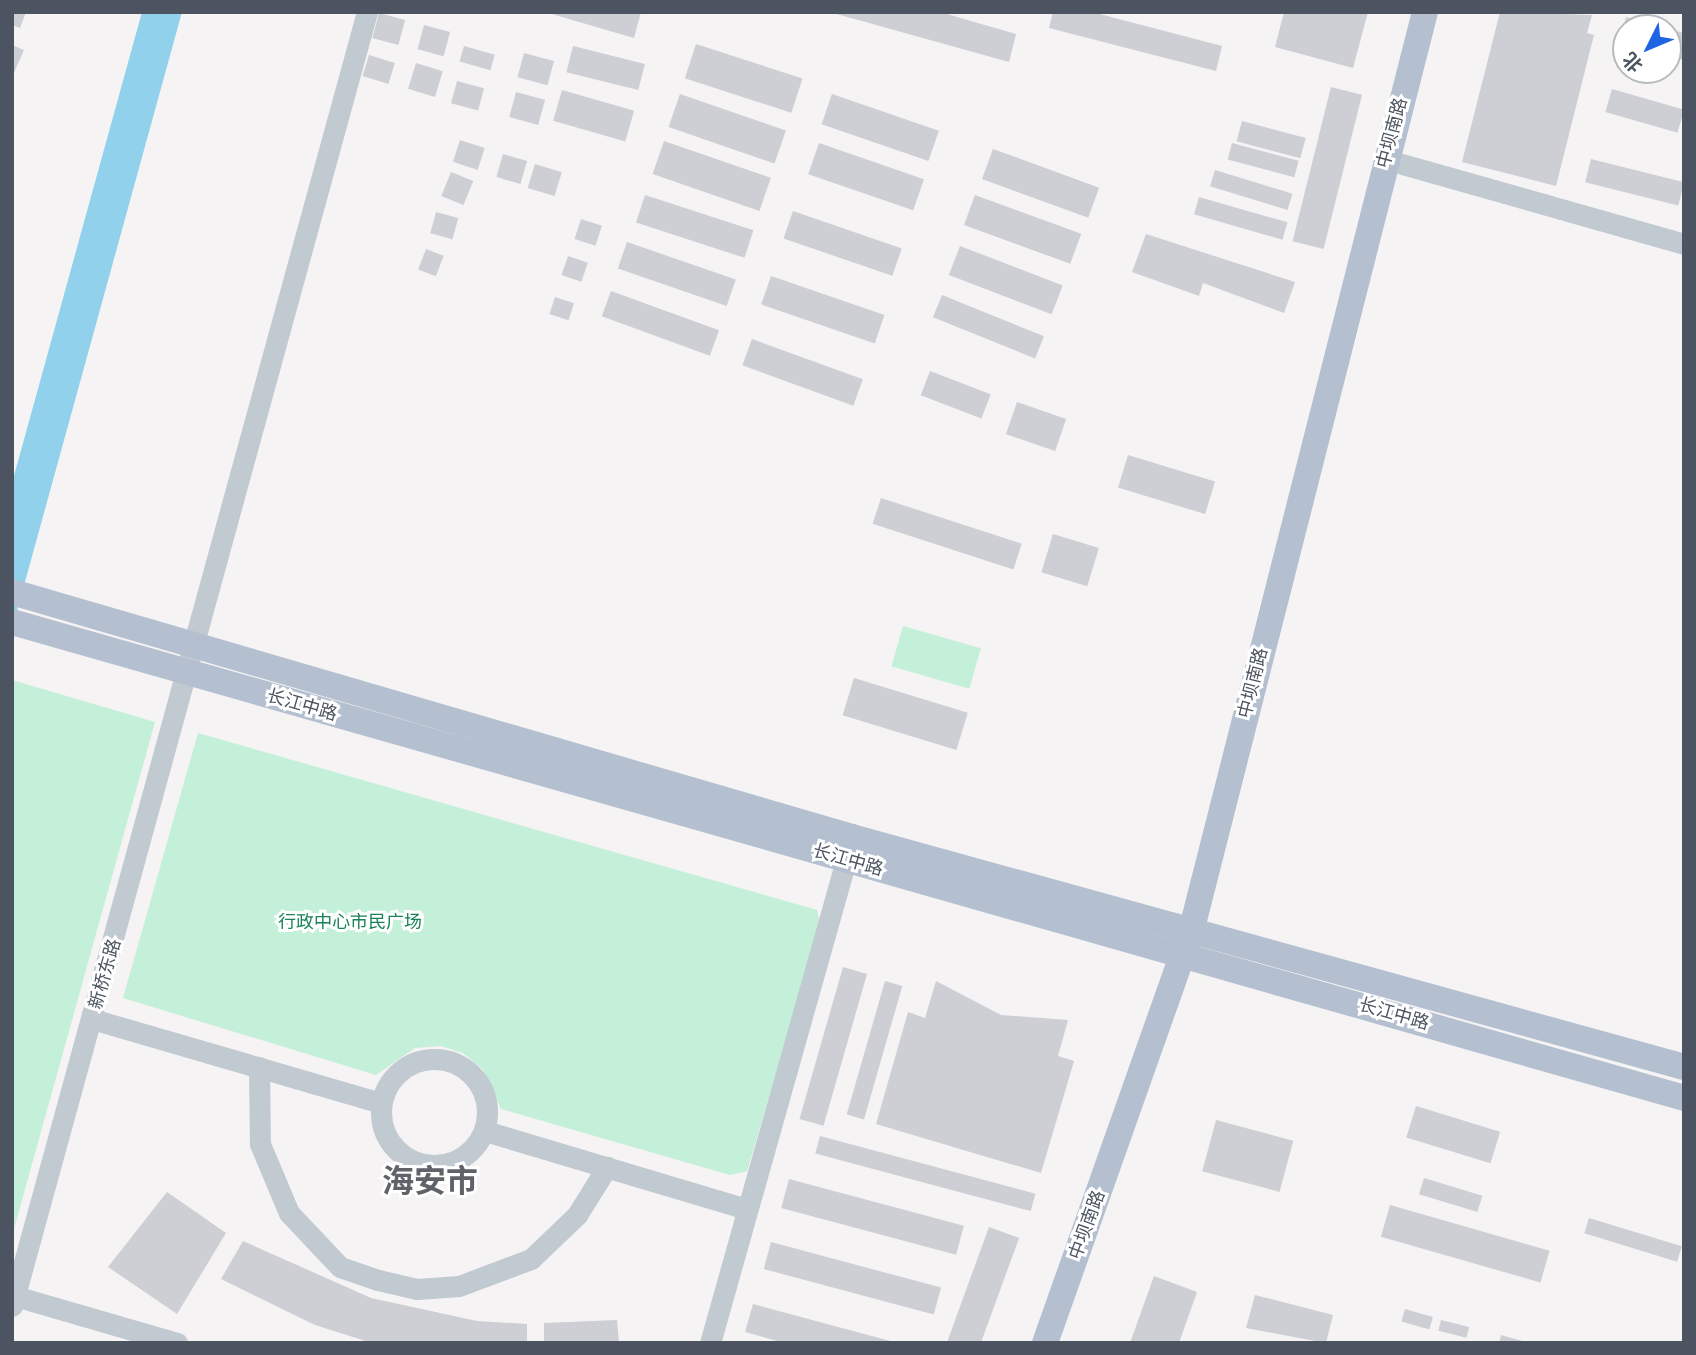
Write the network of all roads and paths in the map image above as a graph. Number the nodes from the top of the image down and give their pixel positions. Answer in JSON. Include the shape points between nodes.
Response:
{"nodes":[{"id":1,"x":367,"y":12,"type":"edge"},
{"id":2,"x":1425,"y":12,"type":"edge"},
{"id":3,"x":1444,"y":12,"type":"edge"},
{"id":4,"x":1402,"y":164,"type":"junction"},
{"id":5,"x":1684,"y":244,"type":"edge"},
{"id":6,"x":21,"y":595,"type":"edge"},
{"id":7,"x":18,"y":623,"type":"edge"},
{"id":8,"x":198,"y":643,"type":"junction"},
{"id":9,"x":189,"y":673,"type":"junction"},
{"id":10,"x":849,"y":848,"type":"junction"},
{"id":11,"x":1197,"y":943,"type":"junction"},
{"id":12,"x":92,"y":1019,"type":"junction"},
{"id":13,"x":259,"y":1067,"type":"junction"},
{"id":14,"x":1684,"y":1067,"type":"edge"},
{"id":15,"x":1684,"y":1098,"type":"edge"},
{"id":16,"x":381,"y":1103,"type":"junction"},
{"id":17,"x":485,"y":1131,"type":"junction"},
{"id":18,"x":607,"y":1167,"type":"junction"},
{"id":19,"x":747,"y":1209,"type":"junction"},
{"id":20,"x":14,"y":1301,"type":"edge"},
{"id":21,"x":177,"y":1343,"type":"edge"},
{"id":22,"x":710,"y":1343,"type":"edge"},
{"id":23,"x":1045,"y":1343,"type":"edge"},
{"id":24,"x":1064,"y":1343,"type":"edge"}],
"edges":[{"from":1,"to":8,"type":"street","name":"新桥东路"},
{"from":2,"to":11,"type":"main road","name":"中坝南路"},
{"from":3,"to":4,"type":"main road","name":"中坝南路"},
{"from":4,"to":5,"type":"street"},
{"from":4,"to":11,"type":"main road","name":"中坝南路"},
{"from":6,"to":8,"type":"main road","name":"长江中路"},
{"from":7,"to":9,"type":"main road","name":"长江中路"},
{"from":8,"to":9,"type":"street","name":"新桥东路"},
{"from":8,"to":10,"type":"main road","name":"长江中路"},
{"from":9,"to":10,"type":"main road","name":"长江中路"},
{"from":9,"to":12,"type":"street","name":"新桥东路"},
{"from":10,"to":11,"type":"main road","name":"长江中路"},
{"from":10,"to":19,"type":"street"},
{"from":11,"to":14,"type":"main road","name":"长江中路"},
{"from":11,"to":15,"type":"main road","name":"长江中路"},
{"from":11,"to":23,"type":"main road","name":"中坝南路"},
{"from":11,"to":24,"type":"main road","name":"中坝南路"},
{"from":12,"to":13,"type":"street"},
{"from":12,"to":20,"type":"street","name":"新桥东路"},
{"from":13,"to":16,"type":"street"},
{"from":13,"to":18,"type":"street","via":[[260,1144],[289,1213],[340,1266],[378,1280],[417,1289],[459,1286],[531,1259],[577,1215]]},
{"from":16,"to":17,"type":"street","via":[[386,1136],[411,1161],[454,1162]]},
{"from":16,"to":17,"type":"street","via":[[405,1066],[448,1060],[482,1088]]},
{"from":17,"to":18,"type":"street"},
{"from":18,"to":19,"type":"street"},
{"from":19,"to":22,"type":"street"},
{"from":20,"to":21,"type":"street"}]}
